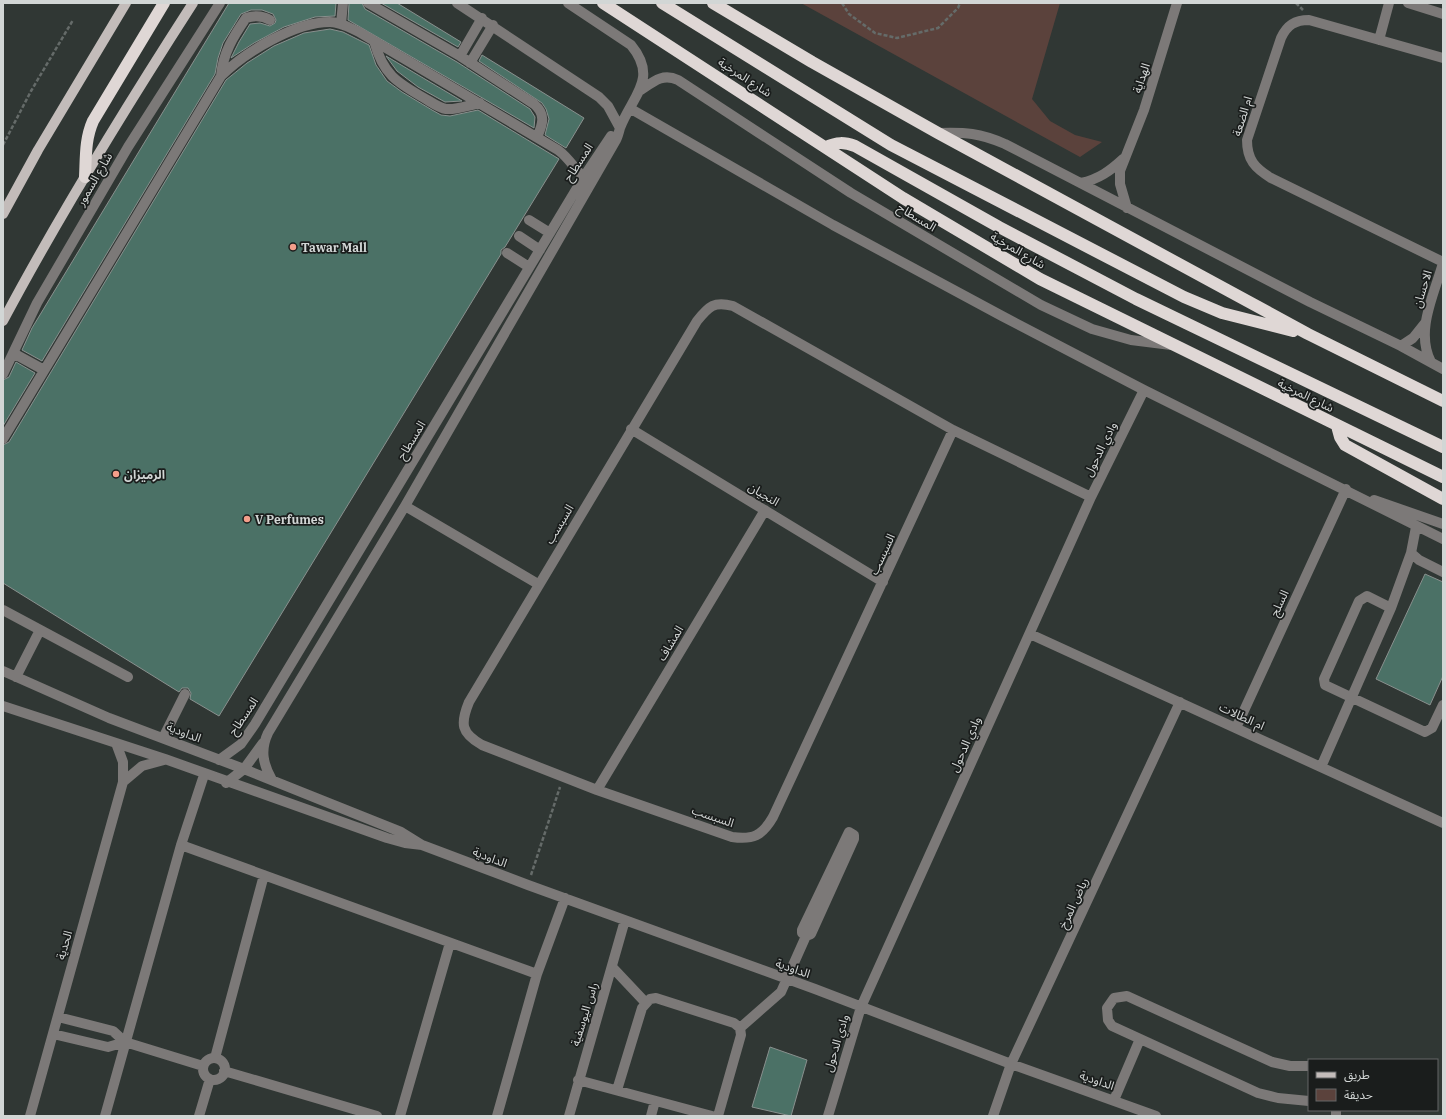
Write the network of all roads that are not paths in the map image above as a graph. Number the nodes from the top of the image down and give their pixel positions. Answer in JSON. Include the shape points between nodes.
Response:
{"nodes":[{"id":1,"x":126,"y":3,"type":"edge"},
{"id":2,"x":164,"y":3,"type":"edge"},
{"id":3,"x":192,"y":3,"type":"edge"},
{"id":4,"x":220,"y":3,"type":"edge"},
{"id":5,"x":343,"y":3,"type":"edge"},
{"id":6,"x":368,"y":3,"type":"edge"},
{"id":7,"x":458,"y":3,"type":"edge"},
{"id":8,"x":568,"y":3,"type":"edge"},
{"id":9,"x":604,"y":3,"type":"edge"},
{"id":10,"x":662,"y":3,"type":"edge"},
{"id":11,"x":713,"y":3,"type":"edge"},
{"id":12,"x":1177,"y":3,"type":"edge"},
{"id":13,"x":1389,"y":3,"type":"edge"},
{"id":14,"x":1408,"y":3,"type":"edge"},
{"id":15,"x":1443,"y":14,"type":"edge"},
{"id":16,"x":482,"y":18,"type":"junction"},
{"id":17,"x":270,"y":20,"type":"dead end"},
{"id":18,"x":342,"y":24,"type":"junction"},
{"id":19,"x":493,"y":25,"type":"junction"},
{"id":20,"x":1379,"y":40,"type":"junction"},
{"id":21,"x":374,"y":41,"type":"junction"},
{"id":22,"x":460,"y":56,"type":"junction"},
{"id":23,"x":1443,"y":58,"type":"edge"},
{"id":24,"x":470,"y":63,"type":"junction"},
{"id":25,"x":221,"y":76,"type":"junction"},
{"id":26,"x":641,"y":90,"type":"junction"},
{"id":27,"x":480,"y":103,"type":"junction"},
{"id":28,"x":631,"y":109,"type":"junction"},
{"id":29,"x":620,"y":128,"type":"junction"},
{"id":30,"x":938,"y":133,"type":"junction"},
{"id":31,"x":537,"y":137,"type":"junction"},
{"id":32,"x":826,"y":147,"type":"junction"},
{"id":33,"x":1123,"y":159,"type":"junction"},
{"id":34,"x":85,"y":177,"type":"junction"},
{"id":35,"x":587,"y":181,"type":"junction"},
{"id":36,"x":1082,"y":183,"type":"junction"},
{"id":37,"x":1127,"y":208,"type":"junction"},
{"id":38,"x":3,"y":214,"type":"edge"},
{"id":39,"x":528,"y":220,"type":"dead end"},
{"id":40,"x":550,"y":233,"type":"junction"},
{"id":41,"x":519,"y":236,"type":"dead end"},
{"id":42,"x":540,"y":250,"type":"junction"},
{"id":43,"x":507,"y":252,"type":"dead end"},
{"id":44,"x":1443,"y":263,"type":"edge"},
{"id":45,"x":529,"y":267,"type":"junction"},
{"id":46,"x":3,"y":321,"type":"edge"},
{"id":47,"x":1426,"y":322,"type":"junction"},
{"id":48,"x":1308,"y":334,"type":"junction"},
{"id":49,"x":1175,"y":346,"type":"junction"},
{"id":50,"x":1401,"y":346,"type":"junction"},
{"id":51,"x":13,"y":354,"type":"junction"},
{"id":52,"x":1431,"y":362,"type":"junction"},
{"id":53,"x":1443,"y":369,"type":"edge"},
{"id":54,"x":44,"y":370,"type":"junction"},
{"id":55,"x":3,"y":374,"type":"edge"},
{"id":56,"x":1144,"y":390,"type":"junction"},
{"id":57,"x":1443,"y":401,"type":"edge"},
{"id":58,"x":1337,"y":426,"type":"junction"},
{"id":59,"x":631,"y":429,"type":"junction"},
{"id":60,"x":953,"y":430,"type":"junction"},
{"id":61,"x":3,"y":439,"type":"edge"},
{"id":62,"x":1443,"y":447,"type":"edge"},
{"id":63,"x":1443,"y":477,"type":"edge"},
{"id":64,"x":1346,"y":489,"type":"junction"},
{"id":65,"x":1091,"y":498,"type":"junction"},
{"id":66,"x":1443,"y":499,"type":"edge"},
{"id":67,"x":1368,"y":501,"type":"junction"},
{"id":68,"x":405,"y":506,"type":"junction"},
{"id":69,"x":765,"y":510,"type":"junction"},
{"id":70,"x":1443,"y":524,"type":"edge"},
{"id":71,"x":1416,"y":527,"type":"junction"},
{"id":72,"x":1443,"y":539,"type":"edge"},
{"id":73,"x":1411,"y":553,"type":"junction"},
{"id":74,"x":1443,"y":572,"type":"edge"},
{"id":75,"x":883,"y":582,"type":"junction"},
{"id":76,"x":538,"y":584,"type":"junction"},
{"id":77,"x":1391,"y":608,"type":"junction"},
{"id":78,"x":3,"y":610,"type":"edge"},
{"id":79,"x":40,"y":630,"type":"junction"},
{"id":80,"x":1030,"y":634,"type":"junction"},
{"id":81,"x":3,"y":671,"type":"edge"},
{"id":82,"x":128,"y":677,"type":"dead end"},
{"id":83,"x":16,"y":678,"type":"junction"},
{"id":84,"x":185,"y":694,"type":"dead end"},
{"id":85,"x":1351,"y":698,"type":"junction"},
{"id":86,"x":1180,"y":702,"type":"junction"},
{"id":87,"x":1443,"y":705,"type":"edge"},
{"id":88,"x":3,"y":706,"type":"edge"},
{"id":89,"x":1236,"y":728,"type":"junction"},
{"id":90,"x":163,"y":738,"type":"junction"},
{"id":91,"x":264,"y":741,"type":"junction"},
{"id":92,"x":116,"y":743,"type":"junction"},
{"id":93,"x":165,"y":760,"type":"junction"},
{"id":94,"x":219,"y":760,"type":"junction"},
{"id":95,"x":1321,"y":767,"type":"junction"},
{"id":96,"x":244,"y":769,"type":"junction"},
{"id":97,"x":204,"y":775,"type":"junction"},
{"id":98,"x":272,"y":780,"type":"junction"},
{"id":99,"x":123,"y":782,"type":"junction"},
{"id":100,"x":226,"y":782,"type":"junction"},
{"id":101,"x":597,"y":790,"type":"junction"},
{"id":102,"x":1443,"y":823,"type":"edge"},
{"id":103,"x":422,"y":844,"type":"junction"},
{"id":104,"x":181,"y":845,"type":"junction"},
{"id":105,"x":264,"y":875,"type":"junction"},
{"id":106,"x":828,"y":887,"type":"dead end"},
{"id":107,"x":565,"y":898,"type":"junction"},
{"id":108,"x":625,"y":920,"type":"junction"},
{"id":109,"x":450,"y":943,"type":"junction"},
{"id":110,"x":612,"y":967,"type":"junction"},
{"id":111,"x":537,"y":974,"type":"junction"},
{"id":112,"x":787,"y":981,"type":"junction"},
{"id":113,"x":645,"y":1002,"type":"junction"},
{"id":114,"x":860,"y":1006,"type":"junction"},
{"id":115,"x":58,"y":1016,"type":"junction"},
{"id":116,"x":740,"y":1028,"type":"junction"},
{"id":117,"x":53,"y":1034,"type":"junction"},
{"id":118,"x":1140,"y":1039,"type":"junction"},
{"id":119,"x":125,"y":1042,"type":"junction"},
{"id":120,"x":215,"y":1058,"type":"junction"},
{"id":121,"x":1011,"y":1064,"type":"junction"},
{"id":122,"x":203,"y":1066,"type":"junction"},
{"id":123,"x":1308,"y":1066,"type":"edge"},
{"id":124,"x":224,"y":1071,"type":"junction"},
{"id":125,"x":210,"y":1079,"type":"junction"},
{"id":126,"x":578,"y":1080,"type":"junction"},
{"id":127,"x":617,"y":1090,"type":"junction"},
{"id":128,"x":1114,"y":1100,"type":"junction"},
{"id":129,"x":655,"y":1101,"type":"junction"},
{"id":130,"x":1308,"y":1101,"type":"edge"},
{"id":131,"x":30,"y":1116,"type":"edge"},
{"id":132,"x":105,"y":1116,"type":"edge"},
{"id":133,"x":199,"y":1116,"type":"edge"},
{"id":134,"x":377,"y":1116,"type":"edge"},
{"id":135,"x":400,"y":1116,"type":"edge"},
{"id":136,"x":497,"y":1116,"type":"edge"},
{"id":137,"x":569,"y":1116,"type":"edge"},
{"id":138,"x":651,"y":1116,"type":"edge"},
{"id":139,"x":712,"y":1116,"type":"edge"},
{"id":140,"x":718,"y":1116,"type":"edge"},
{"id":141,"x":828,"y":1116,"type":"edge"},
{"id":142,"x":993,"y":1116,"type":"edge"},
{"id":143,"x":1156,"y":1116,"type":"edge"}],
"edges":[{"from":1,"to":38,"type":"main road","via":[[53,123]]},
{"from":2,"to":34,"type":"highway","via":[[93,121],[86,143]]},
{"from":3,"to":34,"type":"main road","name":"شارع السمور"},
{"from":4,"to":51,"type":"street","name":"شارع السمور","via":[[128,147],[37,303]]},
{"from":5,"to":18,"type":"street"},
{"from":6,"to":22,"type":"street"},
{"from":7,"to":16,"type":"street"},
{"from":8,"to":26,"type":"street","name":"المسطاح","via":[[631,45],[643,67]]},
{"from":9,"to":32,"type":"highway","name":"شارع المرخية"},
{"from":10,"to":48,"type":"highway","via":[[891,145],[1184,297],[1222,313]]},
{"from":11,"to":30,"type":"highway"},
{"from":12,"to":33,"type":"street","name":"الهداية","via":[[1144,110]]},
{"from":13,"to":20,"type":"street"},
{"from":14,"to":15,"type":"street"},
{"from":16,"to":19,"type":"street"},
{"from":16,"to":22,"type":"street"},
{"from":17,"to":25,"type":"street","via":[[254,16],[246,18],[224,55]]},
{"from":18,"to":21,"type":"street"},
{"from":18,"to":25,"type":"street","via":[[319,23],[285,34],[252,52]]},
{"from":19,"to":24,"type":"street"},
{"from":19,"to":29,"type":"street","via":[[599,97],[608,106]]},
{"from":20,"to":23,"type":"street","name":"ام الضعة"},
{"from":20,"to":44,"type":"street","name":"ام الضعة","via":[[1310,20],[1293,23],[1281,38],[1247,140],[1247,151],[1252,164],[1271,178]]},
{"from":21,"to":27,"type":"street"},
{"from":21,"to":27,"type":"street","via":[[385,70],[413,92],[445,109]]},
{"from":22,"to":24,"type":"street"},
{"from":24,"to":31,"type":"street","via":[[539,109],[543,122]]},
{"from":25,"to":54,"type":"street"},
{"from":26,"to":28,"type":"street","name":"المسطاح"},
{"from":26,"to":49,"type":"street","name":"المسطاح","via":[[664,76],[670,76],[851,193],[1041,305],[1092,329],[1131,340]]},
{"from":27,"to":31,"type":"street"},
{"from":28,"to":29,"type":"street","name":"المسطاح"},
{"from":28,"to":56,"type":"street","via":[[833,225]]},
{"from":29,"to":35,"type":"street","name":"المسطاح","via":[[611,136]]},
{"from":30,"to":36,"type":"street","via":[[964,132],[989,137]]},
{"from":30,"to":48,"type":"highway"},
{"from":31,"to":35,"type":"street","via":[[570,158]]},
{"from":32,"to":49,"type":"highway","name":"شارع المرخية","via":[[903,198],[1040,279]]},
{"from":32,"to":62,"type":"highway","via":[[845,142],[855,146],[999,227],[1136,299]]},
{"from":33,"to":36,"type":"street","name":"الهداية","via":[[1106,174]]},
{"from":33,"to":37,"type":"street","name":"الهداية","via":[[1120,184]]},
{"from":34,"to":46,"type":"main road","name":"شارع السمور"},
{"from":35,"to":40,"type":"street","name":"المسطاح"},
{"from":35,"to":68,"type":"street","name":"المسطاح"},
{"from":36,"to":37,"type":"street"},
{"from":37,"to":50,"type":"street"},
{"from":39,"to":40,"type":"street"},
{"from":40,"to":42,"type":"street","name":"المسطاح"},
{"from":41,"to":42,"type":"street"},
{"from":42,"to":45,"type":"street","name":"المسطاح"},
{"from":43,"to":45,"type":"street"},
{"from":44,"to":47,"type":"street","name":"الاحسان"},
{"from":45,"to":94,"type":"street","name":"المسطاح","via":[[256,724],[241,744]]},
{"from":47,"to":50,"type":"street","name":"الاحسان"},
{"from":47,"to":52,"type":"street","name":"الاحسان","via":[[1424,342]]},
{"from":48,"to":57,"type":"highway"},
{"from":49,"to":58,"type":"highway","name":"شارع المرخية"},
{"from":50,"to":52,"type":"street"},
{"from":51,"to":54,"type":"street"},
{"from":51,"to":55,"type":"street","name":"شارع السمور"},
{"from":52,"to":53,"type":"street"},
{"from":54,"to":61,"type":"street"},
{"from":56,"to":64,"type":"street"},
{"from":56,"to":65,"type":"street","name":"وادي الدحول"},
{"from":58,"to":63,"type":"highway","name":"شارع المرخية"},
{"from":58,"to":66,"type":"highway","via":[[1340,438],[1346,445]]},
{"from":59,"to":60,"type":"street","name":"السبسب","via":[[697,321],[712,305],[722,303],[733,306]]},
{"from":59,"to":69,"type":"street","name":"النجيان"},
{"from":59,"to":76,"type":"street","name":"السبسب"},
{"from":60,"to":65,"type":"street","name":"السبسب"},
{"from":60,"to":75,"type":"street","name":"السبسب"},
{"from":64,"to":67,"type":"street"},
{"from":64,"to":89,"type":"street","name":"السلج"},
{"from":65,"to":80,"type":"street","name":"وادي الدحول"},
{"from":67,"to":70,"type":"street","via":[[1375,500]]},
{"from":67,"to":71,"type":"street"},
{"from":68,"to":76,"type":"street"},
{"from":68,"to":91,"type":"street","name":"المسطاح"},
{"from":69,"to":75,"type":"street","name":"النجيان"},
{"from":69,"to":101,"type":"street","name":"المشاف"},
{"from":71,"to":72,"type":"street"},
{"from":71,"to":73,"type":"street"},
{"from":73,"to":74,"type":"street"},
{"from":73,"to":77,"type":"street"},
{"from":75,"to":101,"type":"street","name":"السبسب","via":[[766,829],[755,836],[732,837]]},
{"from":76,"to":101,"type":"street","name":"السبسب","via":[[469,702],[464,714],[465,732],[482,745]]},
{"from":77,"to":85,"type":"street"},
{"from":77,"to":85,"type":"street","via":[[1367,596],[1359,601],[1324,678],[1328,688]]},
{"from":78,"to":79,"type":"street"},
{"from":79,"to":82,"type":"street"},
{"from":79,"to":83,"type":"street"},
{"from":80,"to":86,"type":"street","name":"ام الطالات"},
{"from":80,"to":114,"type":"street","name":"وادي الدحول"},
{"from":81,"to":83,"type":"street","name":"الداودية"},
{"from":83,"to":90,"type":"street","name":"الداودية"},
{"from":84,"to":90,"type":"street"},
{"from":85,"to":87,"type":"street","via":[[1425,732],[1432,728]]},
{"from":85,"to":95,"type":"street"},
{"from":86,"to":89,"type":"street","name":"ام الطالات"},
{"from":86,"to":121,"type":"street","name":"رياض المرخ"},
{"from":88,"to":92,"type":"street","name":"الداودية"},
{"from":89,"to":95,"type":"street","name":"ام الطالات"},
{"from":90,"to":94,"type":"street","name":"الداودية"},
{"from":91,"to":96,"type":"street","name":"المسطاح"},
{"from":91,"to":98,"type":"street","via":[[262,753]]},
{"from":92,"to":93,"type":"street","name":"الداودية"},
{"from":92,"to":99,"type":"street","name":"الحدية","via":[[123,762]]},
{"from":93,"to":97,"type":"street","name":"الداودية"},
{"from":93,"to":99,"type":"street","via":[[142,766]]},
{"from":94,"to":96,"type":"street","name":"الداودية"},
{"from":95,"to":102,"type":"street","name":"ام الطالات"},
{"from":96,"to":98,"type":"street","name":"الداودية"},
{"from":96,"to":100,"type":"street","name":"المسطاح"},
{"from":97,"to":100,"type":"street","name":"الداودية"},
{"from":97,"to":104,"type":"street"},
{"from":98,"to":103,"type":"street","name":"الداودية","via":[[401,832]]},
{"from":99,"to":115,"type":"street","name":"الحدية"},
{"from":100,"to":103,"type":"street","name":"الداودية","via":[[387,838],[404,843]]},
{"from":103,"to":107,"type":"street","name":"الداودية"},
{"from":104,"to":105,"type":"street"},
{"from":104,"to":119,"type":"street"},
{"from":105,"to":109,"type":"street"},
{"from":105,"to":120,"type":"street"},
{"from":106,"to":112,"type":"street","via":[[811,934],[806,936]]},
{"from":107,"to":108,"type":"street","name":"الداودية"},
{"from":107,"to":111,"type":"street"},
{"from":108,"to":110,"type":"street","name":"راس اليوسفية"},
{"from":108,"to":112,"type":"street","name":"الداودية"},
{"from":109,"to":111,"type":"street"},
{"from":109,"to":135,"type":"street"},
{"from":110,"to":113,"type":"street"},
{"from":110,"to":126,"type":"street","name":"راس اليوسفية"},
{"from":111,"to":136,"type":"street"},
{"from":112,"to":114,"type":"street","name":"الداودية"},
{"from":112,"to":116,"type":"street","via":[[781,992]]},
{"from":113,"to":116,"type":"street","via":[[656,998],[734,1023]]},
{"from":113,"to":127,"type":"street"},
{"from":114,"to":121,"type":"street","name":"الداودية"},
{"from":114,"to":141,"type":"street","name":"وادي الدحول"},
{"from":115,"to":117,"type":"street","name":"الحدية"},
{"from":115,"to":119,"type":"street","via":[[113,1031]]},
{"from":116,"to":140,"type":"street","via":[[741,1035]]},
{"from":117,"to":119,"type":"street","via":[[108,1047]]},
{"from":117,"to":131,"type":"street","name":"الحدية"},
{"from":118,"to":123,"type":"street","via":[[1112,1026],[1108,1020],[1107,1008],[1114,998],[1127,996],[1272,1062]]},
{"from":118,"to":128,"type":"street"},
{"from":118,"to":130,"type":"street","via":[[1258,1092],[1278,1098]]},
{"from":119,"to":122,"type":"street"},
{"from":119,"to":132,"type":"street"},
{"from":120,"to":122,"type":"street","via":[[208,1060]]},
{"from":120,"to":124,"type":"street","via":[[223,1064]]},
{"from":121,"to":128,"type":"street","name":"الداودية"},
{"from":121,"to":142,"type":"street","name":"رياض المرخ"},
{"from":122,"to":125,"type":"street","via":[[204,1074]]},
{"from":124,"to":125,"type":"street","via":[[218,1079]]},
{"from":124,"to":134,"type":"street"},
{"from":125,"to":133,"type":"street"},
{"from":126,"to":127,"type":"street"},
{"from":126,"to":137,"type":"street","name":"راس اليوسفية"},
{"from":127,"to":129,"type":"street"},
{"from":128,"to":143,"type":"street","name":"الداودية"},
{"from":129,"to":138,"type":"street"},
{"from":129,"to":139,"type":"street"}]}
